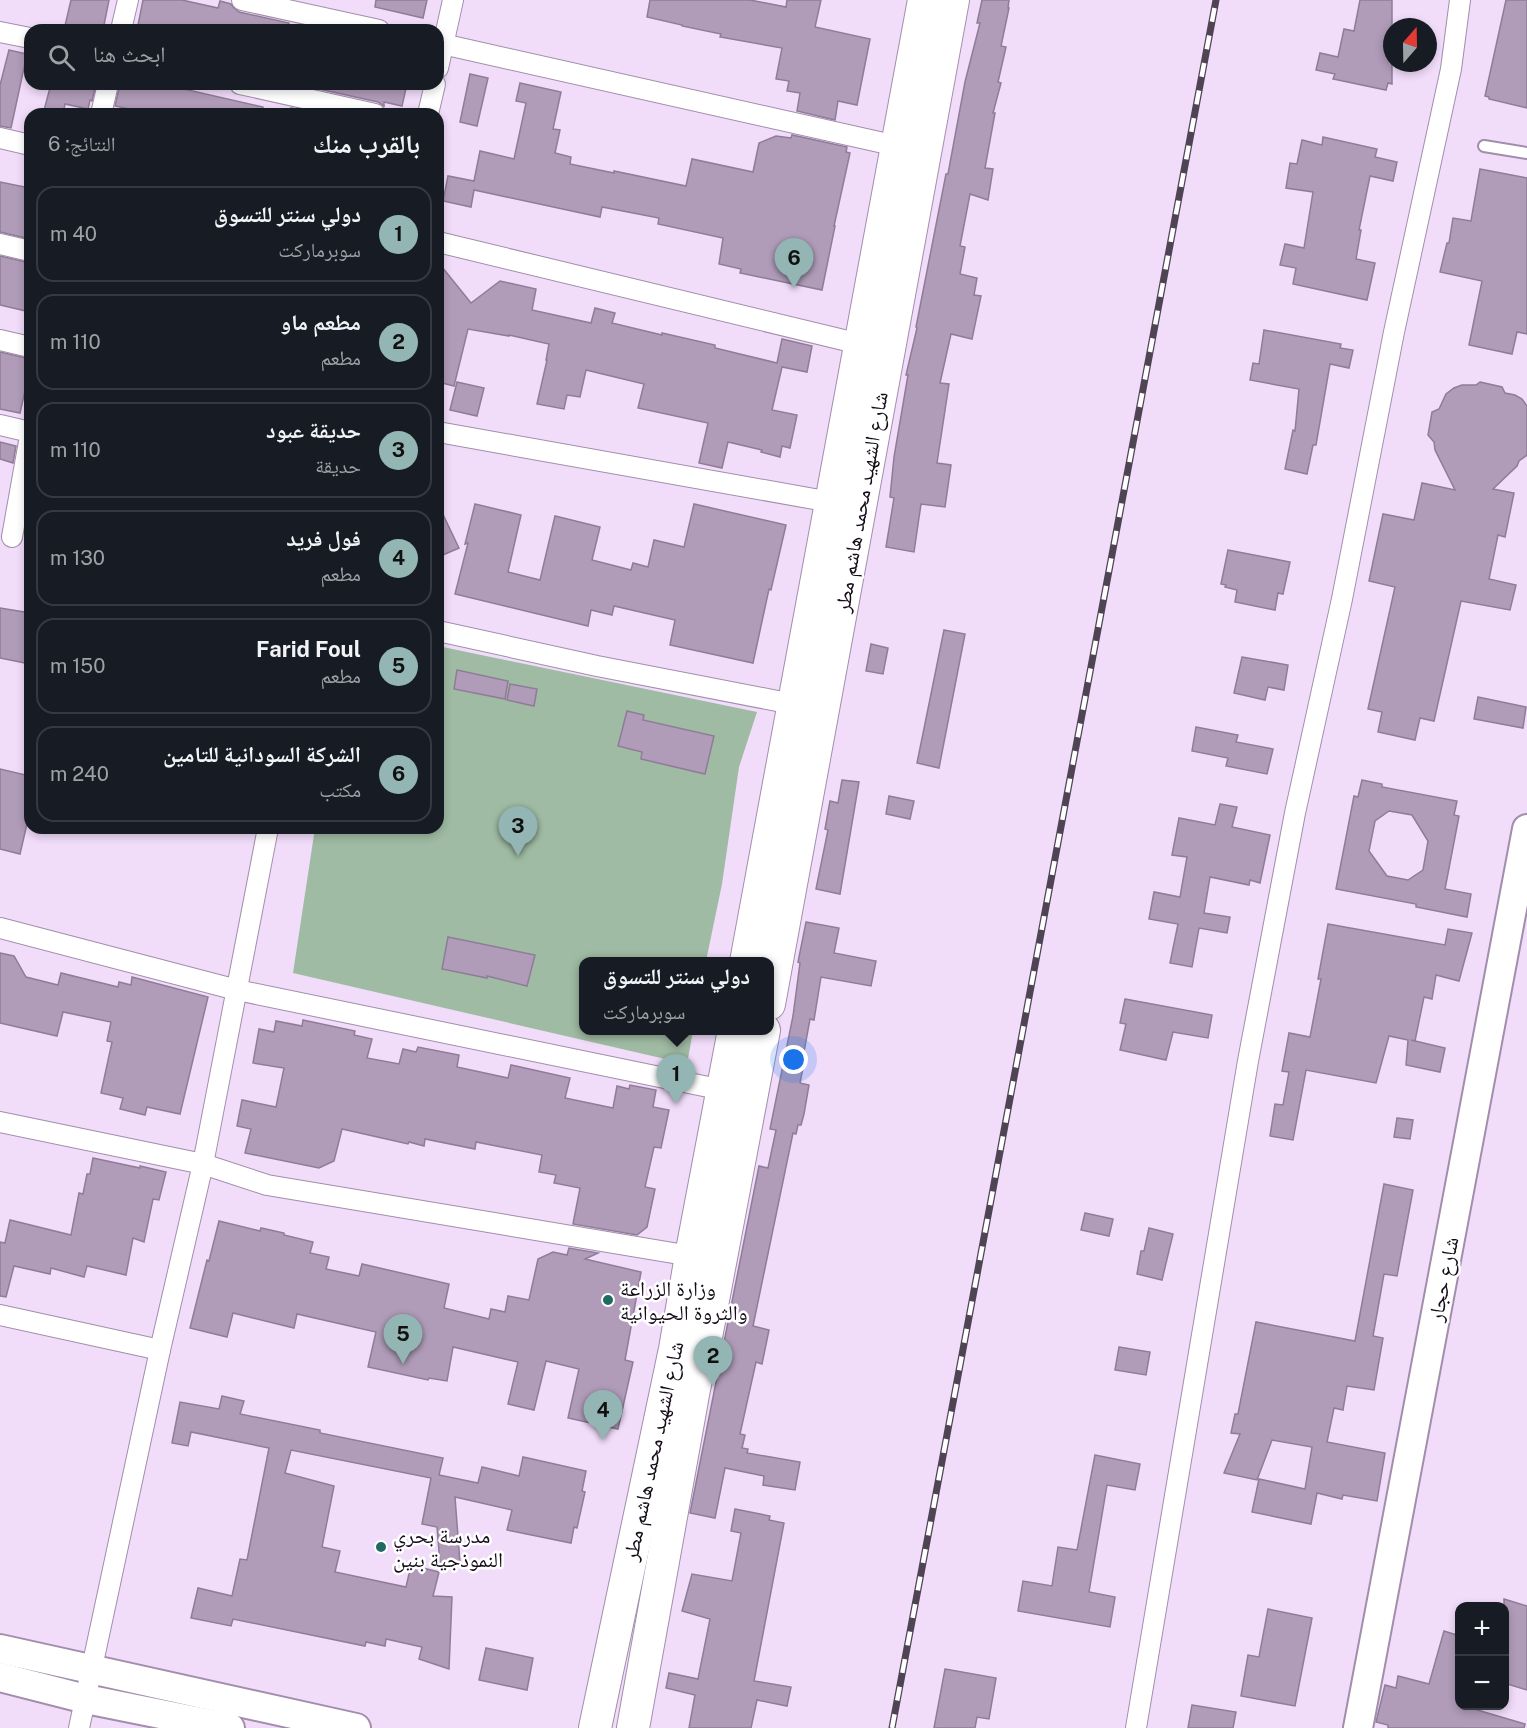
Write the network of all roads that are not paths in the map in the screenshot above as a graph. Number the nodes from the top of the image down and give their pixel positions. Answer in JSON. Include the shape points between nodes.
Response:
{"nodes":[{"id":1,"x":128,"y":0,"type":"edge"},
{"id":2,"x":242,"y":0,"type":"edge"},
{"id":3,"x":453,"y":0,"type":"edge"},
{"id":4,"x":924,"y":0,"type":"edge"},
{"id":5,"x":953,"y":0,"type":"edge"},
{"id":6,"x":1460,"y":0,"type":"edge"},
{"id":7,"x":122,"y":24,"type":"edge"},
{"id":8,"x":352,"y":24,"type":"edge"},
{"id":9,"x":0,"y":32,"type":"edge"},
{"id":10,"x":444,"y":33,"type":"edge"},
{"id":11,"x":24,"y":37,"type":"edge"},
{"id":12,"x":444,"y":45,"type":"edge"},
{"id":13,"x":107,"y":90,"type":"edge"},
{"id":14,"x":267,"y":90,"type":"edge"},
{"id":15,"x":434,"y":90,"type":"edge"},
{"id":16,"x":102,"y":108,"type":"edge"},
{"id":17,"x":348,"y":108,"type":"edge"},
{"id":18,"x":429,"y":108,"type":"edge"},
{"id":19,"x":0,"y":138,"type":"edge"},
{"id":20,"x":24,"y":144,"type":"edge"},
{"id":21,"x":897,"y":146,"type":"junction"},
{"id":22,"x":1484,"y":146,"type":"dead end"},
{"id":23,"x":1527,"y":153,"type":"edge"},
{"id":24,"x":444,"y":243,"type":"edge"},
{"id":25,"x":0,"y":244,"type":"edge"},
{"id":26,"x":24,"y":250,"type":"edge"},
{"id":27,"x":0,"y":340,"type":"edge"},
{"id":28,"x":860,"y":344,"type":"junction"},
{"id":29,"x":24,"y":346,"type":"edge"},
{"id":30,"x":0,"y":425,"type":"edge"},
{"id":31,"x":24,"y":432,"type":"edge"},
{"id":32,"x":444,"y":433,"type":"edge"},
{"id":33,"x":24,"y":473,"type":"edge"},
{"id":34,"x":831,"y":502,"type":"junction"},
{"id":35,"x":14,"y":537,"type":"edge"},
{"id":36,"x":444,"y":633,"type":"edge"},
{"id":37,"x":808,"y":707,"type":"junction"},
{"id":38,"x":1527,"y":830,"type":"edge"},
{"id":39,"x":267,"y":834,"type":"edge"},
{"id":40,"x":0,"y":928,"type":"edge"},
{"id":41,"x":747,"y":957,"type":"edge"},
{"id":42,"x":774,"y":966,"type":"edge"},
{"id":43,"x":237,"y":990,"type":"junction"},
{"id":44,"x":733,"y":1035,"type":"edge"},
{"id":45,"x":763,"y":1035,"type":"edge"},
{"id":46,"x":723,"y":1090,"type":"junction"},
{"id":47,"x":0,"y":1122,"type":"edge"},
{"id":48,"x":203,"y":1164,"type":"junction"},
{"id":49,"x":691,"y":1256,"type":"junction"},
{"id":50,"x":0,"y":1315,"type":"edge"},
{"id":51,"x":159,"y":1350,"type":"junction"},
{"id":52,"x":0,"y":1649,"type":"edge"},
{"id":53,"x":93,"y":1669,"type":"junction"},
{"id":54,"x":0,"y":1677,"type":"edge"},
{"id":55,"x":86,"y":1699,"type":"junction"},
{"id":56,"x":79,"y":1728,"type":"edge"},
{"id":57,"x":230,"y":1728,"type":"edge"},
{"id":58,"x":356,"y":1728,"type":"edge"},
{"id":59,"x":594,"y":1728,"type":"edge"},
{"id":60,"x":633,"y":1728,"type":"edge"},
{"id":61,"x":1136,"y":1728,"type":"edge"},
{"id":62,"x":1358,"y":1728,"type":"edge"}],
"edges":[{"from":1,"to":7,"type":"street"},
{"from":2,"to":8,"type":"street"},
{"from":3,"to":10,"type":"street"},
{"from":4,"to":21,"type":"main road","name":"شارع الشهيد محمد هاشم مطر"},
{"from":5,"to":37,"type":"main road","name":"شارع الشهيد محمد هاشم مطر"},
{"from":6,"to":61,"type":"street","via":[[1451,69],[1295,813],[1248,1061]]},
{"from":9,"to":11,"type":"street"},
{"from":12,"to":21,"type":"street"},
{"from":13,"to":16,"type":"street"},
{"from":14,"to":17,"type":"street"},
{"from":15,"to":18,"type":"street"},
{"from":19,"to":20,"type":"street"},
{"from":21,"to":28,"type":"main road","name":"شارع الشهيد محمد هاشم مطر"},
{"from":22,"to":23,"type":"lane"},
{"from":24,"to":28,"type":"street"},
{"from":25,"to":26,"type":"street"},
{"from":27,"to":29,"type":"street"},
{"from":28,"to":34,"type":"main road","name":"شارع الشهيد محمد هاشم مطر"},
{"from":30,"to":31,"type":"street"},
{"from":32,"to":34,"type":"street"},
{"from":33,"to":35,"type":"street"},
{"from":34,"to":37,"type":"main road","name":"شارع الشهيد محمد هاشم مطر"},
{"from":36,"to":37,"type":"street"},
{"from":37,"to":41,"type":"main road","name":"شارع الشهيد محمد هاشم مطر"},
{"from":37,"to":42,"type":"main road","name":"شارع الشهيد محمد هاشم مطر"},
{"from":38,"to":62,"type":"street","name":"شارع حجار"},
{"from":39,"to":43,"type":"street"},
{"from":40,"to":43,"type":"street"},
{"from":43,"to":46,"type":"street"},
{"from":43,"to":48,"type":"street"},
{"from":44,"to":46,"type":"main road","name":"شارع الشهيد محمد هاشم مطر"},
{"from":45,"to":60,"type":"main road","name":"شارع الشهيد محمد هاشم مطر"},
{"from":46,"to":49,"type":"main road","name":"شارع الشهيد محمد هاشم مطر"},
{"from":47,"to":48,"type":"street"},
{"from":48,"to":49,"type":"street","via":[[267,1185]]},
{"from":48,"to":51,"type":"street"},
{"from":49,"to":59,"type":"main road","name":"شارع الشهيد محمد هاشم مطر","via":[[675,1349]]},
{"from":50,"to":51,"type":"street"},
{"from":51,"to":53,"type":"street"},
{"from":52,"to":53,"type":"street"},
{"from":53,"to":55,"type":"street"},
{"from":53,"to":58,"type":"street"},
{"from":54,"to":55,"type":"street"},
{"from":55,"to":56,"type":"street"},
{"from":55,"to":57,"type":"street"}]}
